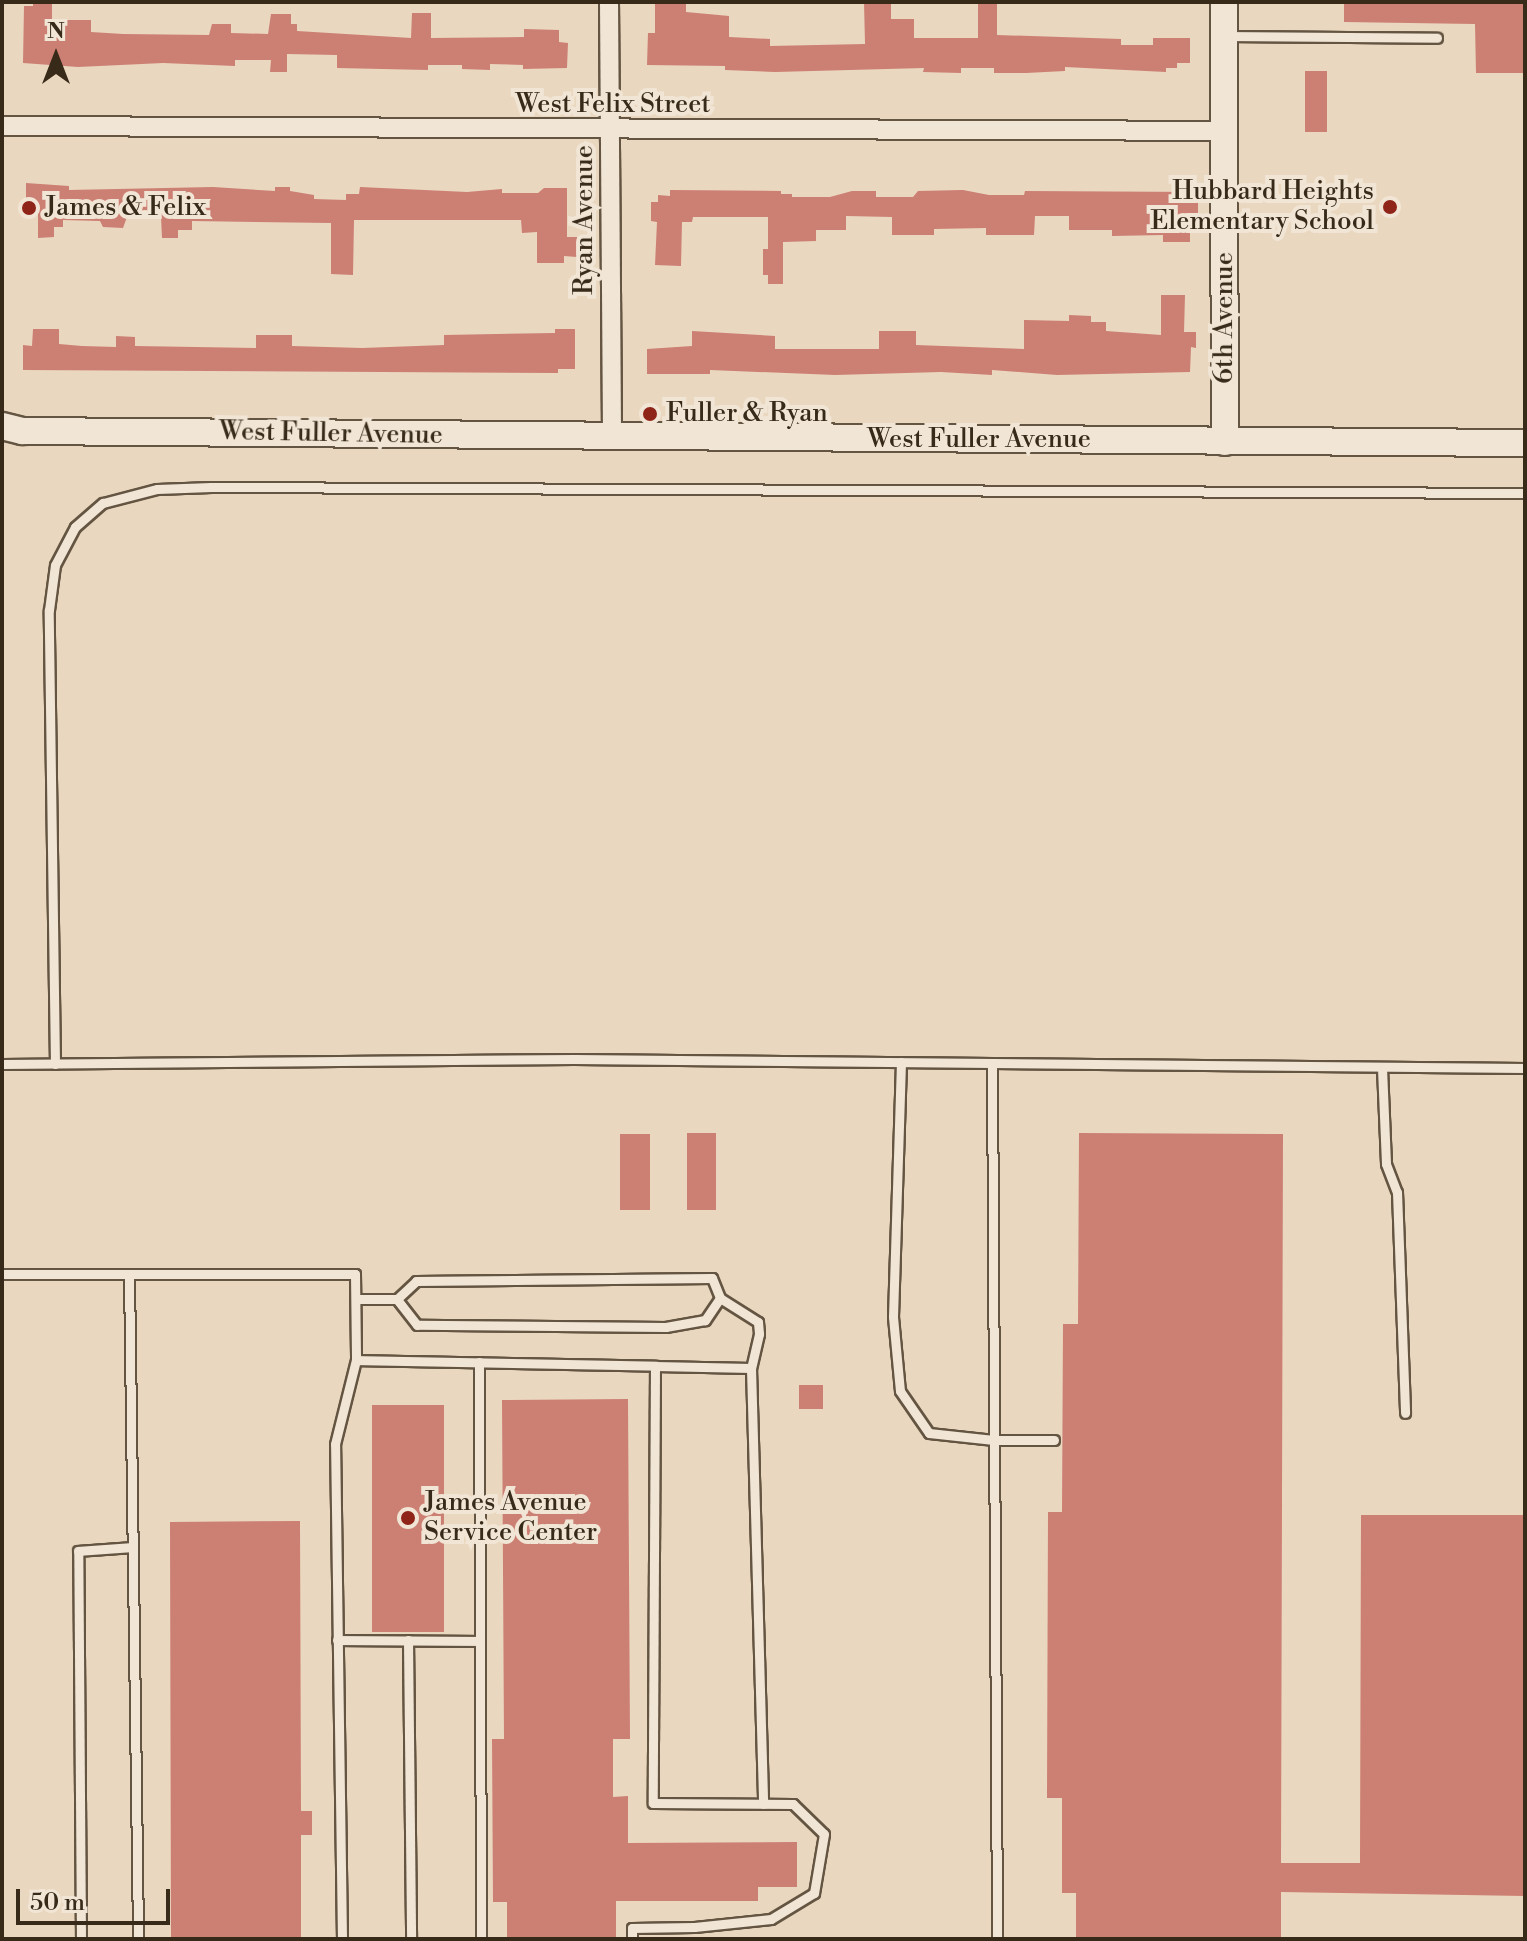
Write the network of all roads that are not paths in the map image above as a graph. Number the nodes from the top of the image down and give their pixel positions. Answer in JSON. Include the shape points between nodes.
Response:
{"nodes":[{"id":1,"x":609,"y":2,"type":"edge"},
{"id":2,"x":1224,"y":2,"type":"edge"},
{"id":3,"x":1224,"y":36,"type":"junction"},
{"id":4,"x":1437,"y":38,"type":"dead end"},
{"id":5,"x":2,"y":126,"type":"edge"},
{"id":6,"x":610,"y":131,"type":"junction"},
{"id":7,"x":1225,"y":131,"type":"junction"},
{"id":8,"x":2,"y":426,"type":"edge"},
{"id":9,"x":612,"y":437,"type":"junction"},
{"id":10,"x":1225,"y":442,"type":"junction"},
{"id":11,"x":1525,"y":443,"type":"edge"},
{"id":12,"x":1525,"y":493,"type":"edge"},
{"id":13,"x":901,"y":1062,"type":"junction"},
{"id":14,"x":2,"y":1064,"type":"edge"},
{"id":15,"x":55,"y":1064,"type":"junction"},
{"id":16,"x":992,"y":1065,"type":"junction"},
{"id":17,"x":1382,"y":1068,"type":"junction"},
{"id":18,"x":1525,"y":1068,"type":"edge"},
{"id":19,"x":2,"y":1274,"type":"edge"},
{"id":20,"x":129,"y":1274,"type":"junction"},
{"id":21,"x":720,"y":1298,"type":"junction"},
{"id":22,"x":356,"y":1299,"type":"junction"},
{"id":23,"x":397,"y":1299,"type":"junction"},
{"id":24,"x":356,"y":1360,"type":"junction"},
{"id":25,"x":479,"y":1362,"type":"junction"},
{"id":26,"x":655,"y":1366,"type":"junction"},
{"id":27,"x":751,"y":1368,"type":"junction"},
{"id":28,"x":1405,"y":1413,"type":"dead end"},
{"id":29,"x":994,"y":1440,"type":"junction"},
{"id":30,"x":1054,"y":1440,"type":"dead end"},
{"id":31,"x":132,"y":1547,"type":"junction"},
{"id":32,"x":337,"y":1640,"type":"junction"},
{"id":33,"x":408,"y":1640,"type":"junction"},
{"id":34,"x":480,"y":1641,"type":"junction"},
{"id":35,"x":763,"y":1804,"type":"junction"},
{"id":36,"x":694,"y":1927,"type":"junction"},
{"id":37,"x":81,"y":1939,"type":"edge"},
{"id":38,"x":138,"y":1939,"type":"edge"},
{"id":39,"x":342,"y":1939,"type":"edge"},
{"id":40,"x":411,"y":1939,"type":"edge"},
{"id":41,"x":481,"y":1939,"type":"edge"},
{"id":42,"x":632,"y":1939,"type":"edge"},
{"id":43,"x":693,"y":1939,"type":"edge"},
{"id":44,"x":997,"y":1939,"type":"edge"}],
"edges":[{"from":1,"to":6,"type":"street","name":"Ryan Avenue"},
{"from":2,"to":3,"type":"street","name":"6th Avenue"},
{"from":3,"to":4,"type":"lane"},
{"from":3,"to":7,"type":"street","name":"6th Avenue"},
{"from":5,"to":6,"type":"street","name":"West Felix Street"},
{"from":6,"to":7,"type":"street","name":"West Felix Street"},
{"from":6,"to":9,"type":"street","name":"Ryan Avenue"},
{"from":7,"to":10,"type":"street","name":"6th Avenue"},
{"from":8,"to":9,"type":"street","name":"West Fuller Avenue","via":[[22,431]]},
{"from":9,"to":10,"type":"street","name":"West Fuller Avenue"},
{"from":10,"to":11,"type":"street","name":"West Fuller Avenue"},
{"from":12,"to":15,"type":"lane","via":[[211,487],[157,489],[103,503],[75,527],[55,565],[49,610]]},
{"from":13,"to":15,"type":"lane"},
{"from":13,"to":16,"type":"lane"},
{"from":13,"to":29,"type":"lane","via":[[893,1317],[900,1391],[929,1433]]},
{"from":14,"to":15,"type":"lane"},
{"from":16,"to":17,"type":"lane"},
{"from":16,"to":29,"type":"lane"},
{"from":17,"to":18,"type":"lane"},
{"from":17,"to":28,"type":"lane","via":[[1386,1164],[1397,1192]]},
{"from":19,"to":20,"type":"lane"},
{"from":20,"to":22,"type":"lane","via":[[355,1274]]},
{"from":20,"to":31,"type":"lane"},
{"from":21,"to":23,"type":"lane","via":[[712,1278],[416,1281]]},
{"from":21,"to":23,"type":"lane","via":[[705,1320],[666,1327],[417,1325]]},
{"from":21,"to":27,"type":"lane","via":[[758,1322]]},
{"from":22,"to":23,"type":"lane"},
{"from":22,"to":24,"type":"lane"},
{"from":24,"to":25,"type":"lane"},
{"from":24,"to":32,"type":"lane","via":[[335,1444]]},
{"from":25,"to":26,"type":"lane"},
{"from":25,"to":34,"type":"lane"},
{"from":26,"to":27,"type":"lane"},
{"from":26,"to":35,"type":"lane","via":[[653,1803]]},
{"from":27,"to":35,"type":"lane"},
{"from":29,"to":30,"type":"lane"},
{"from":29,"to":44,"type":"lane"},
{"from":31,"to":37,"type":"lane","via":[[78,1551]]},
{"from":31,"to":38,"type":"lane"},
{"from":32,"to":33,"type":"lane"},
{"from":32,"to":39,"type":"lane"},
{"from":33,"to":34,"type":"lane"},
{"from":33,"to":40,"type":"lane"},
{"from":34,"to":41,"type":"lane"},
{"from":35,"to":36,"type":"lane","via":[[793,1804],[824,1834],[814,1893],[771,1919]]},
{"from":36,"to":42,"type":"lane","via":[[632,1928]]},
{"from":36,"to":43,"type":"lane"}]}
